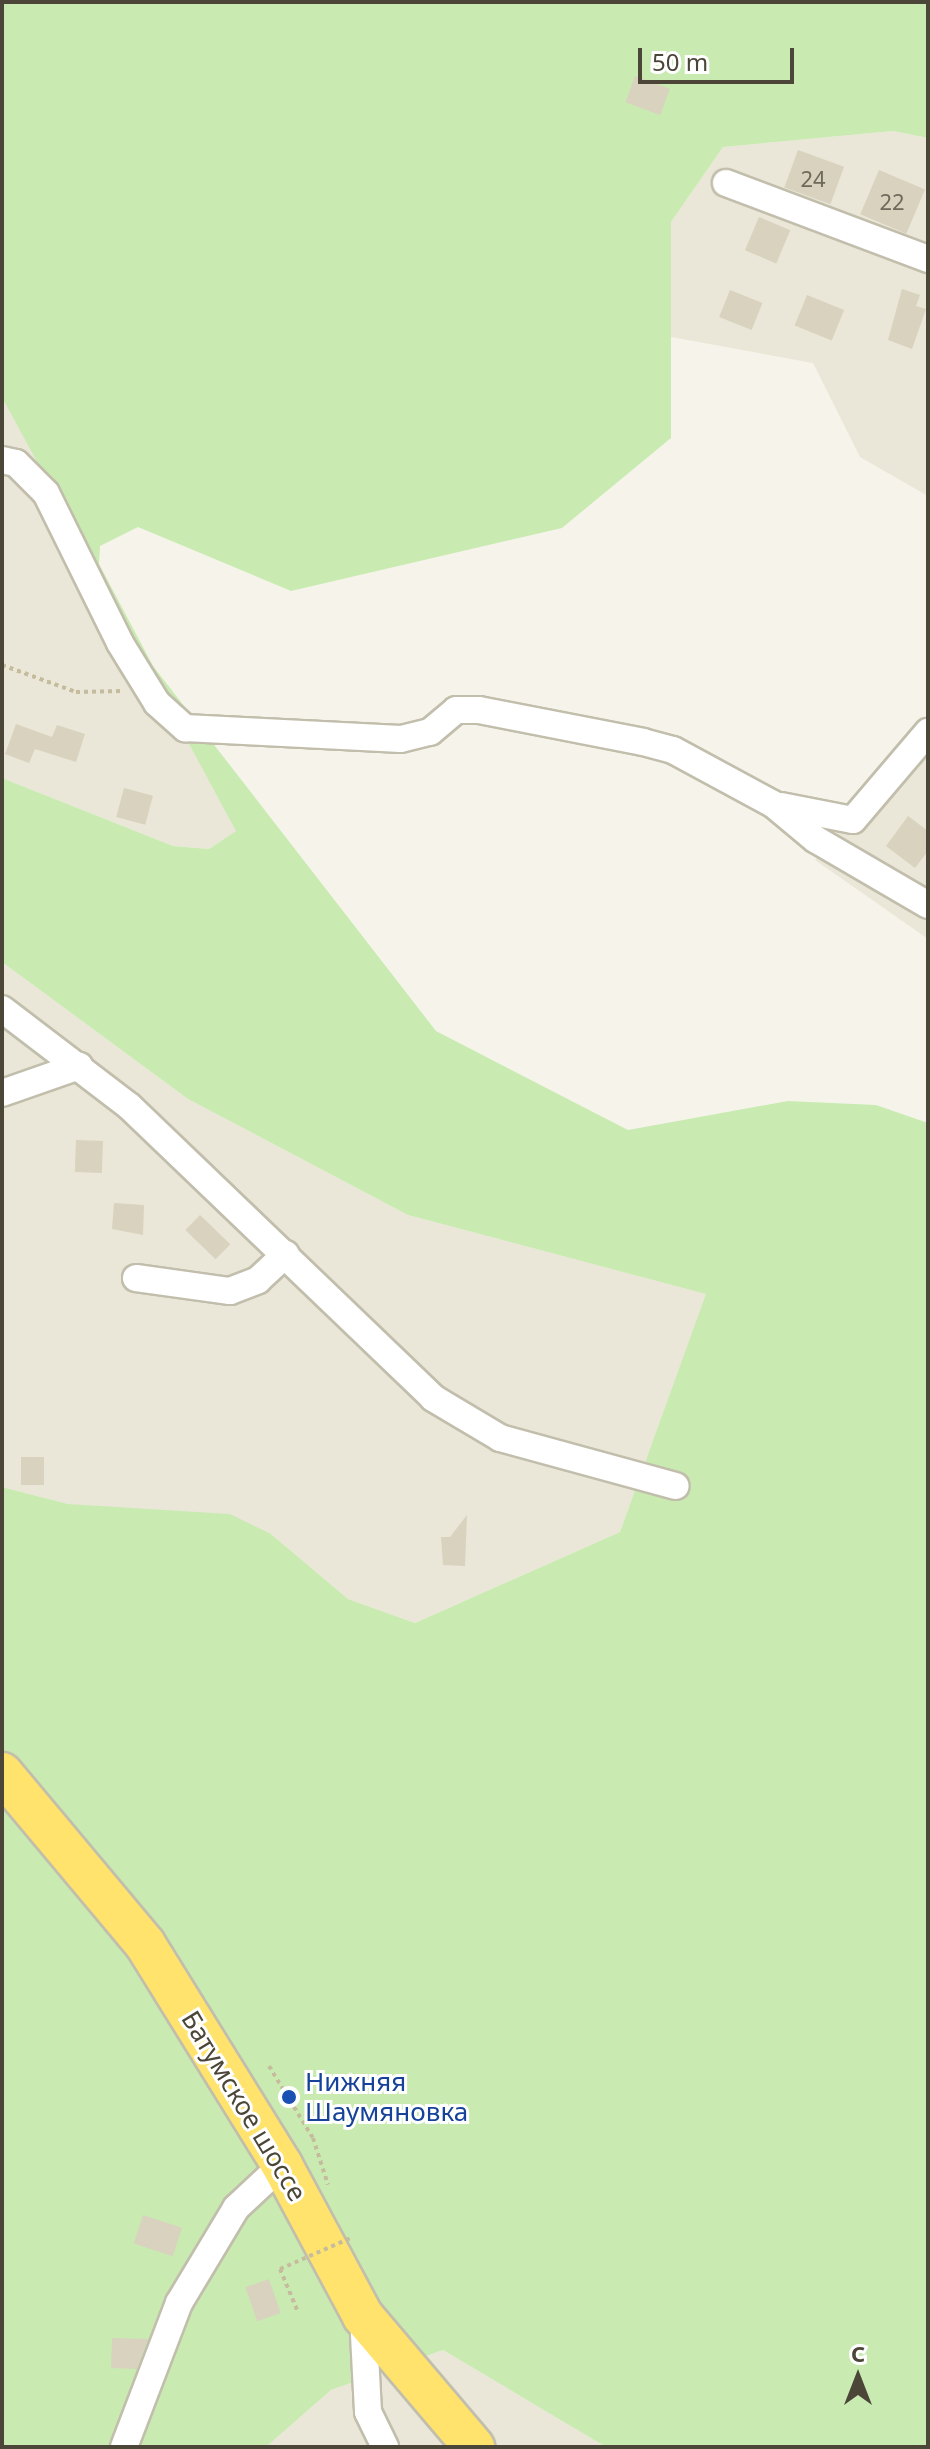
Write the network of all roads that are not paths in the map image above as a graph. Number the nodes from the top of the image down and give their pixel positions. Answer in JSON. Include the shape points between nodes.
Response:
{"nodes":[{"id":1,"x":726,"y":183,"type":"dead end"},
{"id":2,"x":928,"y":259,"type":"edge"},
{"id":3,"x":2,"y":460,"type":"edge"},
{"id":4,"x":928,"y":732,"type":"edge"},
{"id":5,"x":773,"y":804,"type":"junction"},
{"id":6,"x":928,"y":905,"type":"edge"},
{"id":7,"x":2,"y":1009,"type":"edge"},
{"id":8,"x":79,"y":1066,"type":"junction"},
{"id":9,"x":2,"y":1093,"type":"edge"},
{"id":10,"x":286,"y":1254,"type":"junction"},
{"id":11,"x":136,"y":1278,"type":"dead end"},
{"id":12,"x":676,"y":1486,"type":"dead end"},
{"id":13,"x":2,"y":1773,"type":"edge"},
{"id":14,"x":282,"y":2165,"type":"junction"},
{"id":15,"x":363,"y":2316,"type":"junction"},
{"id":16,"x":124,"y":2447,"type":"edge"},
{"id":17,"x":385,"y":2447,"type":"edge"},
{"id":18,"x":474,"y":2447,"type":"edge"}],
"edges":[{"from":1,"to":2,"type":"street"},
{"from":3,"to":5,"type":"street","via":[[16,463],[46,493],[147,687],[185,728],[401,739],[430,732],[456,710],[479,710],[673,750]]},
{"from":4,"to":5,"type":"street","via":[[853,820]]},
{"from":5,"to":6,"type":"street","via":[[815,839]]},
{"from":7,"to":8,"type":"street"},
{"from":8,"to":9,"type":"street"},
{"from":8,"to":10,"type":"street"},
{"from":10,"to":11,"type":"street","via":[[258,1280],[230,1291]]},
{"from":10,"to":12,"type":"street","via":[[433,1398],[500,1438]]},
{"from":13,"to":14,"type":"highway","name":"Батумское шоссе","via":[[145,1944]]},
{"from":14,"to":15,"type":"highway","name":"Батумское шоссе"},
{"from":14,"to":16,"type":"street","via":[[236,2208],[179,2303]]},
{"from":15,"to":17,"type":"street","via":[[368,2412]]},
{"from":15,"to":18,"type":"highway","name":"Батумское шоссе"}]}
